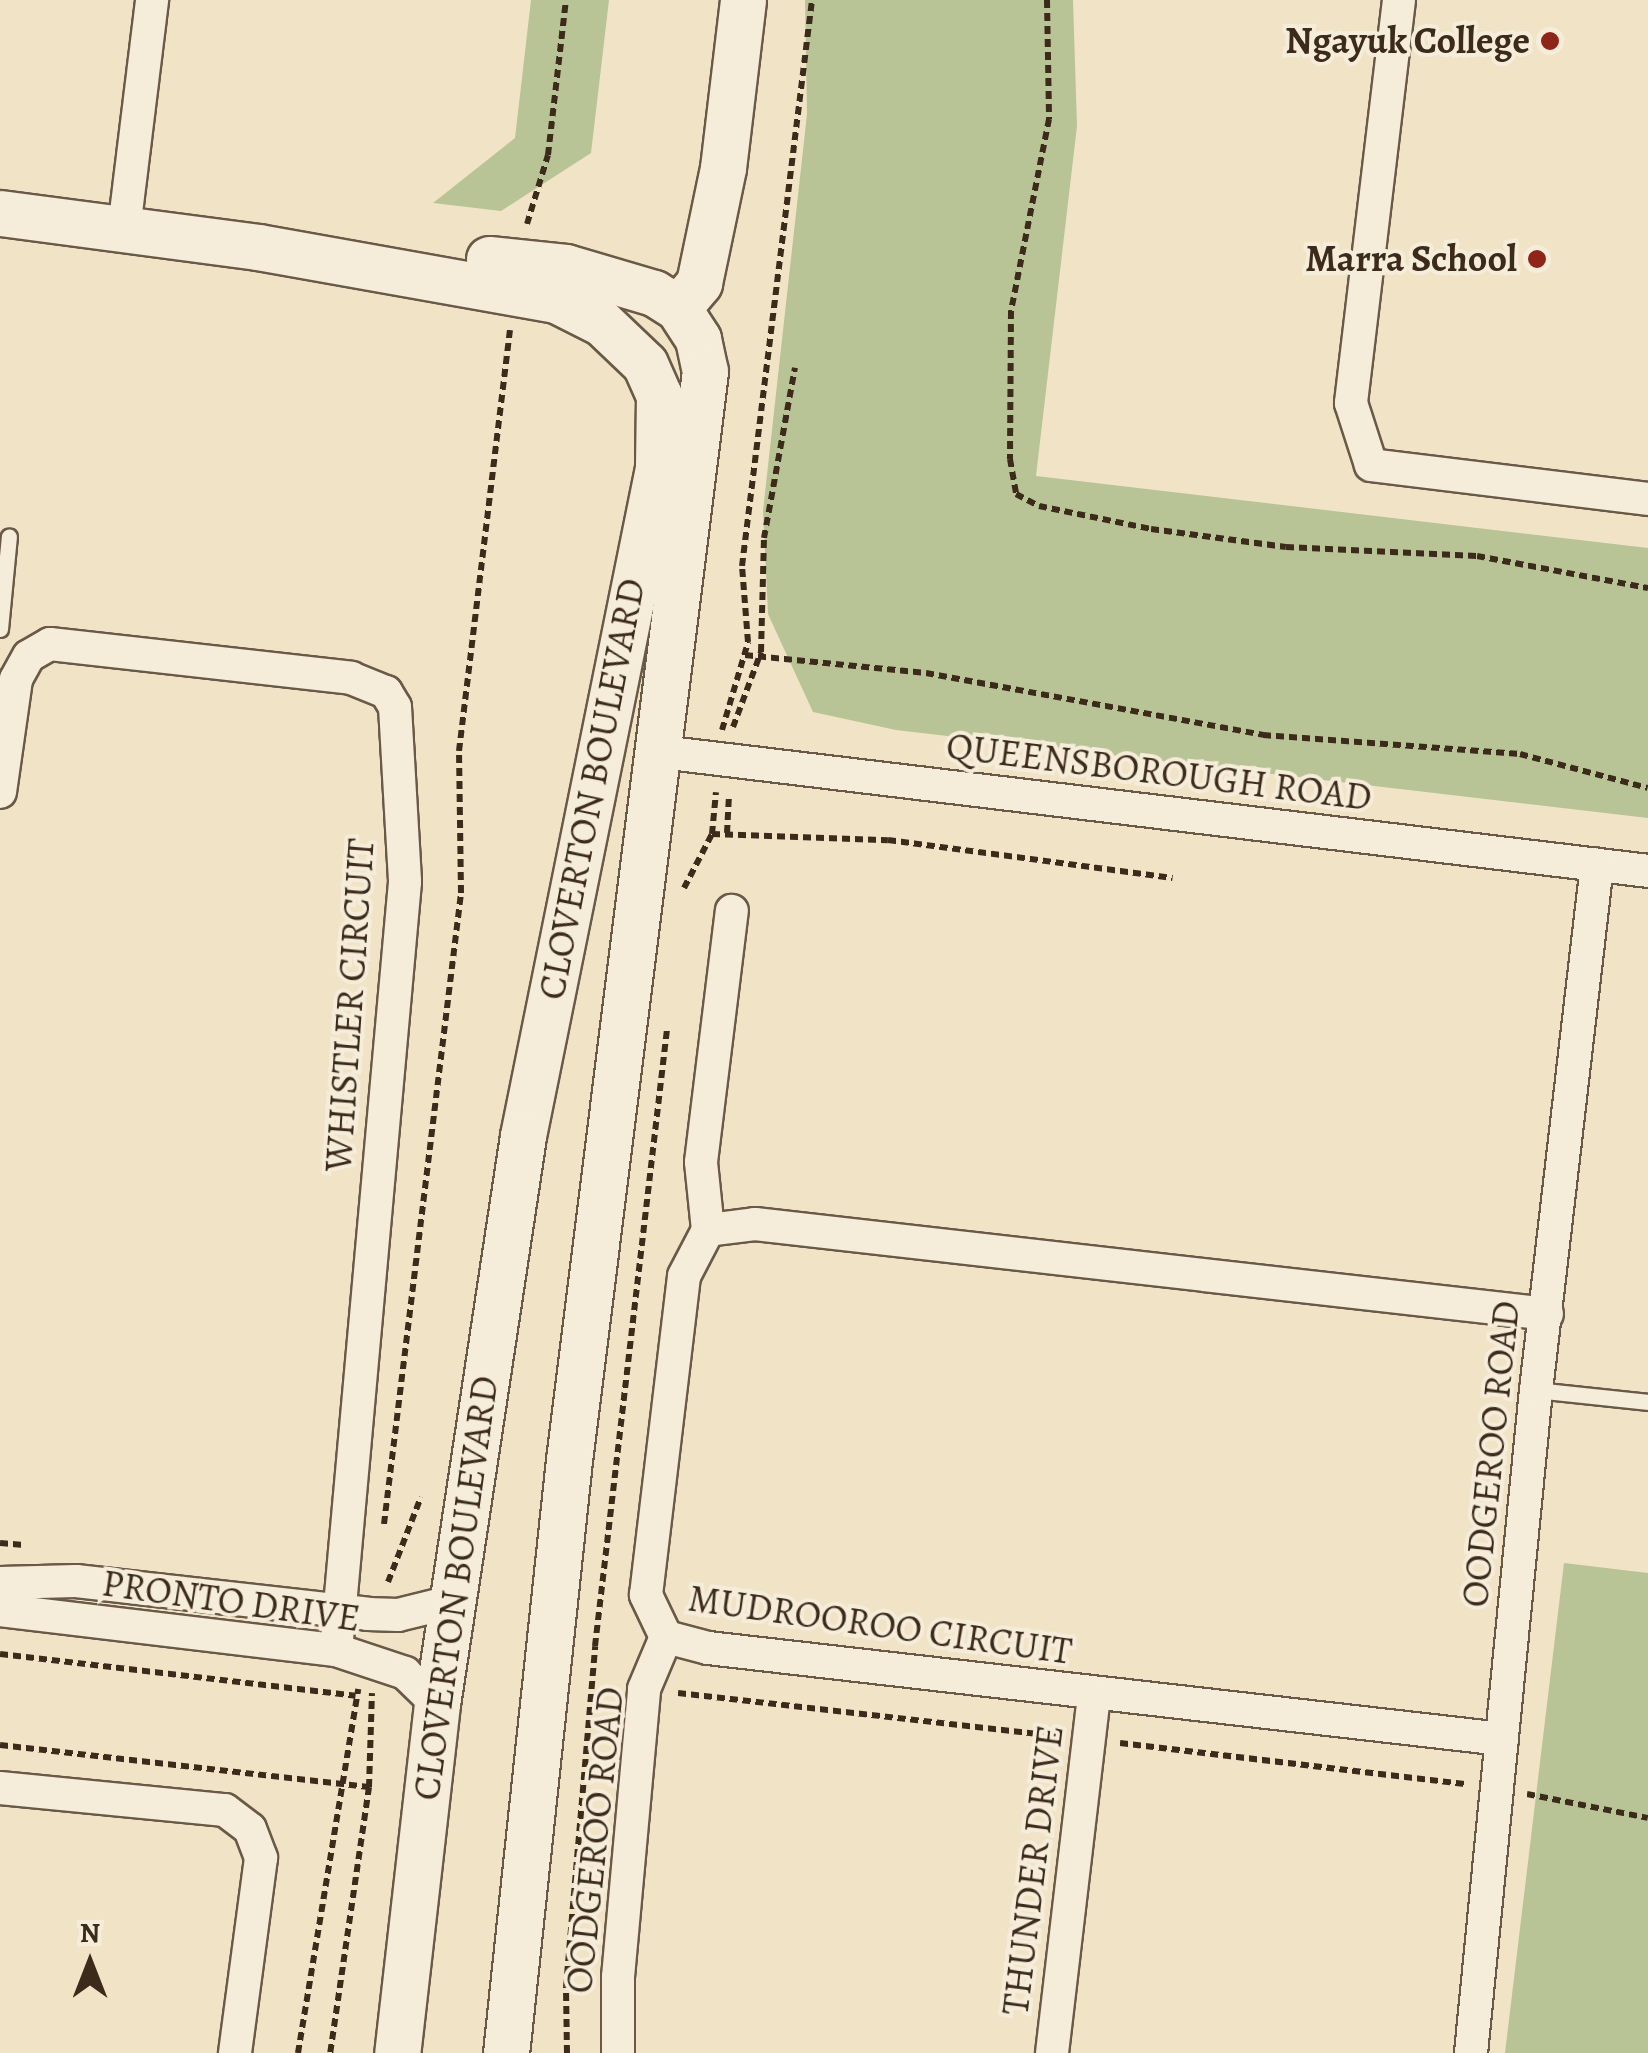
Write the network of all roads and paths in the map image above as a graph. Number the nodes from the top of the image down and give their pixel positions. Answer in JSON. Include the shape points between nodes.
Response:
{"nodes":[{"id":1,"x":152,"y":0,"type":"edge"},
{"id":2,"x":566,"y":0,"type":"edge"},
{"id":3,"x":743,"y":0,"type":"edge"},
{"id":4,"x":812,"y":0,"type":"edge"},
{"id":5,"x":1047,"y":0,"type":"edge"},
{"id":6,"x":1398,"y":0,"type":"edge"},
{"id":7,"x":0,"y":213,"type":"edge"},
{"id":8,"x":124,"y":229,"type":"junction"},
{"id":9,"x":518,"y":276,"type":"junction"},
{"id":10,"x":678,"y":308,"type":"junction"},
{"id":11,"x":795,"y":368,"type":"dead end"},
{"id":12,"x":1648,"y":500,"type":"edge"},
{"id":13,"x":9,"y":536,"type":"dead end"},
{"id":14,"x":1648,"y":588,"type":"edge"},
{"id":15,"x":0,"y":629,"type":"edge"},
{"id":16,"x":744,"y":655,"type":"junction"},
{"id":17,"x":759,"y":656,"type":"junction"},
{"id":18,"x":0,"y":675,"type":"edge"},
{"id":19,"x":9,"y":720,"type":"junction"},
{"id":20,"x":661,"y":752,"type":"junction"},
{"id":21,"x":725,"y":761,"type":"junction"},
{"id":22,"x":1648,"y":788,"type":"edge"},
{"id":23,"x":0,"y":792,"type":"edge"},
{"id":24,"x":727,"y":833,"type":"junction"},
{"id":25,"x":712,"y":834,"type":"junction"},
{"id":26,"x":1597,"y":865,"type":"junction"},
{"id":27,"x":1648,"y":871,"type":"edge"},
{"id":28,"x":1172,"y":878,"type":"dead end"},
{"id":29,"x":682,"y":906,"type":"dead end"},
{"id":30,"x":732,"y":911,"type":"dead end"},
{"id":31,"x":668,"y":1023,"type":"dead end"},
{"id":32,"x":708,"y":1230,"type":"junction"},
{"id":33,"x":1547,"y":1314,"type":"junction"},
{"id":34,"x":1536,"y":1390,"type":"junction"},
{"id":35,"x":1648,"y":1402,"type":"edge"},
{"id":36,"x":380,"y":1536,"type":"dead end"},
{"id":37,"x":0,"y":1583,"type":"edge"},
{"id":38,"x":451,"y":1602,"type":"junction"},
{"id":39,"x":0,"y":1610,"type":"edge"},
{"id":40,"x":340,"y":1612,"type":"junction"},
{"id":41,"x":666,"y":1637,"type":"junction"},
{"id":42,"x":0,"y":1654,"type":"edge"},
{"id":43,"x":350,"y":1655,"type":"junction"},
{"id":44,"x":357,"y":1696,"type":"junction"},
{"id":45,"x":1094,"y":1696,"type":"junction"},
{"id":46,"x":437,"y":1704,"type":"junction"},
{"id":47,"x":1502,"y":1739,"type":"junction"},
{"id":48,"x":0,"y":1788,"type":"edge"},
{"id":49,"x":234,"y":2053,"type":"edge"},
{"id":50,"x":298,"y":2053,"type":"edge"},
{"id":51,"x":397,"y":2053,"type":"edge"},
{"id":52,"x":506,"y":2053,"type":"edge"},
{"id":53,"x":567,"y":2053,"type":"edge"},
{"id":54,"x":618,"y":2053,"type":"edge"},
{"id":55,"x":1052,"y":2053,"type":"edge"},
{"id":56,"x":1471,"y":2053,"type":"edge"}],
"edges":[{"from":1,"to":8,"type":"street"},
{"from":2,"to":9,"type":"path","via":[[548,155]]},
{"from":3,"to":10,"type":"street","via":[[699,282]]},
{"from":4,"to":16,"type":"path","via":[[742,566]]},
{"from":5,"to":14,"type":"path","via":[[1048,119],[1012,311],[1010,459],[1016,494],[1038,506],[1151,529],[1286,547],[1477,556]]},
{"from":6,"to":12,"type":"street","via":[[1351,403],[1372,465]]},
{"from":7,"to":8,"type":"street","name":"CLOVERTON BOULEVARD"},
{"from":8,"to":9,"type":"street","name":"CLOVERTON BOULEVARD"},
{"from":9,"to":10,"type":"street","name":"CLOVERTON BOULEVARD","via":[[622,279]]},
{"from":9,"to":36,"type":"path","via":[[459,751],[461,892],[391,1504]]},
{"from":9,"to":38,"type":"street","name":"CLOVERTON BOULEVARD","via":[[613,333],[645,364],[659,395],[663,430],[523,1136]]},
{"from":10,"to":20,"type":"street","name":"CLOVERTON BOULEVARD","via":[[698,339],[705,371]]},
{"from":11,"to":17,"type":"path","via":[[764,538]]},
{"from":13,"to":15,"type":"lane"},
{"from":16,"to":17,"type":"path"},
{"from":16,"to":21,"type":"path","via":[[724,715]]},
{"from":17,"to":21,"type":"path","via":[[734,710]]},
{"from":17,"to":22,"type":"path","via":[[926,673],[1263,734],[1520,754]]},
{"from":18,"to":19,"type":"lane"},
{"from":19,"to":23,"type":"street","name":"WHISTLER CIRCUIT"},
{"from":19,"to":40,"type":"street","name":"WHISTLER CIRCUIT","via":[[16,678],[29,656],[50,644],[351,678],[386,692],[395,707],[405,882]]},
{"from":20,"to":21,"type":"street","name":"QUEENSBOROUGH ROAD"},
{"from":20,"to":52,"type":"street","name":"CLOVERTON BOULEVARD","via":[[569,1460]]},
{"from":21,"to":24,"type":"path"},
{"from":21,"to":25,"type":"path"},
{"from":21,"to":26,"type":"street","name":"QUEENSBOROUGH ROAD"},
{"from":24,"to":25,"type":"path"},
{"from":24,"to":28,"type":"path","via":[[888,840]]},
{"from":25,"to":29,"type":"path","via":[[684,887]]},
{"from":26,"to":27,"type":"street","name":"QUEENSBOROUGH ROAD"},
{"from":26,"to":33,"type":"street","name":"OODGEROO ROAD"},
{"from":30,"to":32,"type":"street","via":[[701,1162]]},
{"from":31,"to":53,"type":"path","via":[[595,1646],[566,1987]]},
{"from":32,"to":33,"type":"street","via":[[756,1224]]},
{"from":32,"to":41,"type":"street","name":"MUDROOROO CIRCUIT","via":[[684,1276],[646,1595]]},
{"from":33,"to":34,"type":"street","name":"OODGEROO ROAD"},
{"from":34,"to":35,"type":"lane"},
{"from":34,"to":47,"type":"street","name":"OODGEROO ROAD"},
{"from":37,"to":40,"type":"street","name":"PRONTO DRIVE","via":[[76,1581]]},
{"from":38,"to":40,"type":"street","name":"PRONTO DRIVE","via":[[398,1615]]},
{"from":38,"to":46,"type":"street","name":"CLOVERTON BOULEVARD"},
{"from":39,"to":43,"type":"street","name":"PRONTO DRIVE"},
{"from":40,"to":43,"type":"street","name":"WHISTLER CIRCUIT"},
{"from":41,"to":45,"type":"street","name":"MUDROOROO CIRCUIT","via":[[708,1648]]},
{"from":41,"to":54,"type":"street","name":"OODGEROO ROAD","via":[[644,1689],[618,1977]]},
{"from":42,"to":44,"type":"path"},
{"from":43,"to":44,"type":"path"},
{"from":43,"to":46,"type":"street","name":"PRONTO DRIVE","via":[[405,1673]]},
{"from":44,"to":50,"type":"path"},
{"from":45,"to":47,"type":"street","name":"MUDROOROO CIRCUIT"},
{"from":45,"to":55,"type":"street","name":"THUNDER DRIVE"},
{"from":46,"to":51,"type":"street","name":"CLOVERTON BOULEVARD"},
{"from":47,"to":56,"type":"street","name":"OODGEROO ROAD"},
{"from":48,"to":49,"type":"street","via":[[225,1810],[250,1830],[261,1858]]}]}
